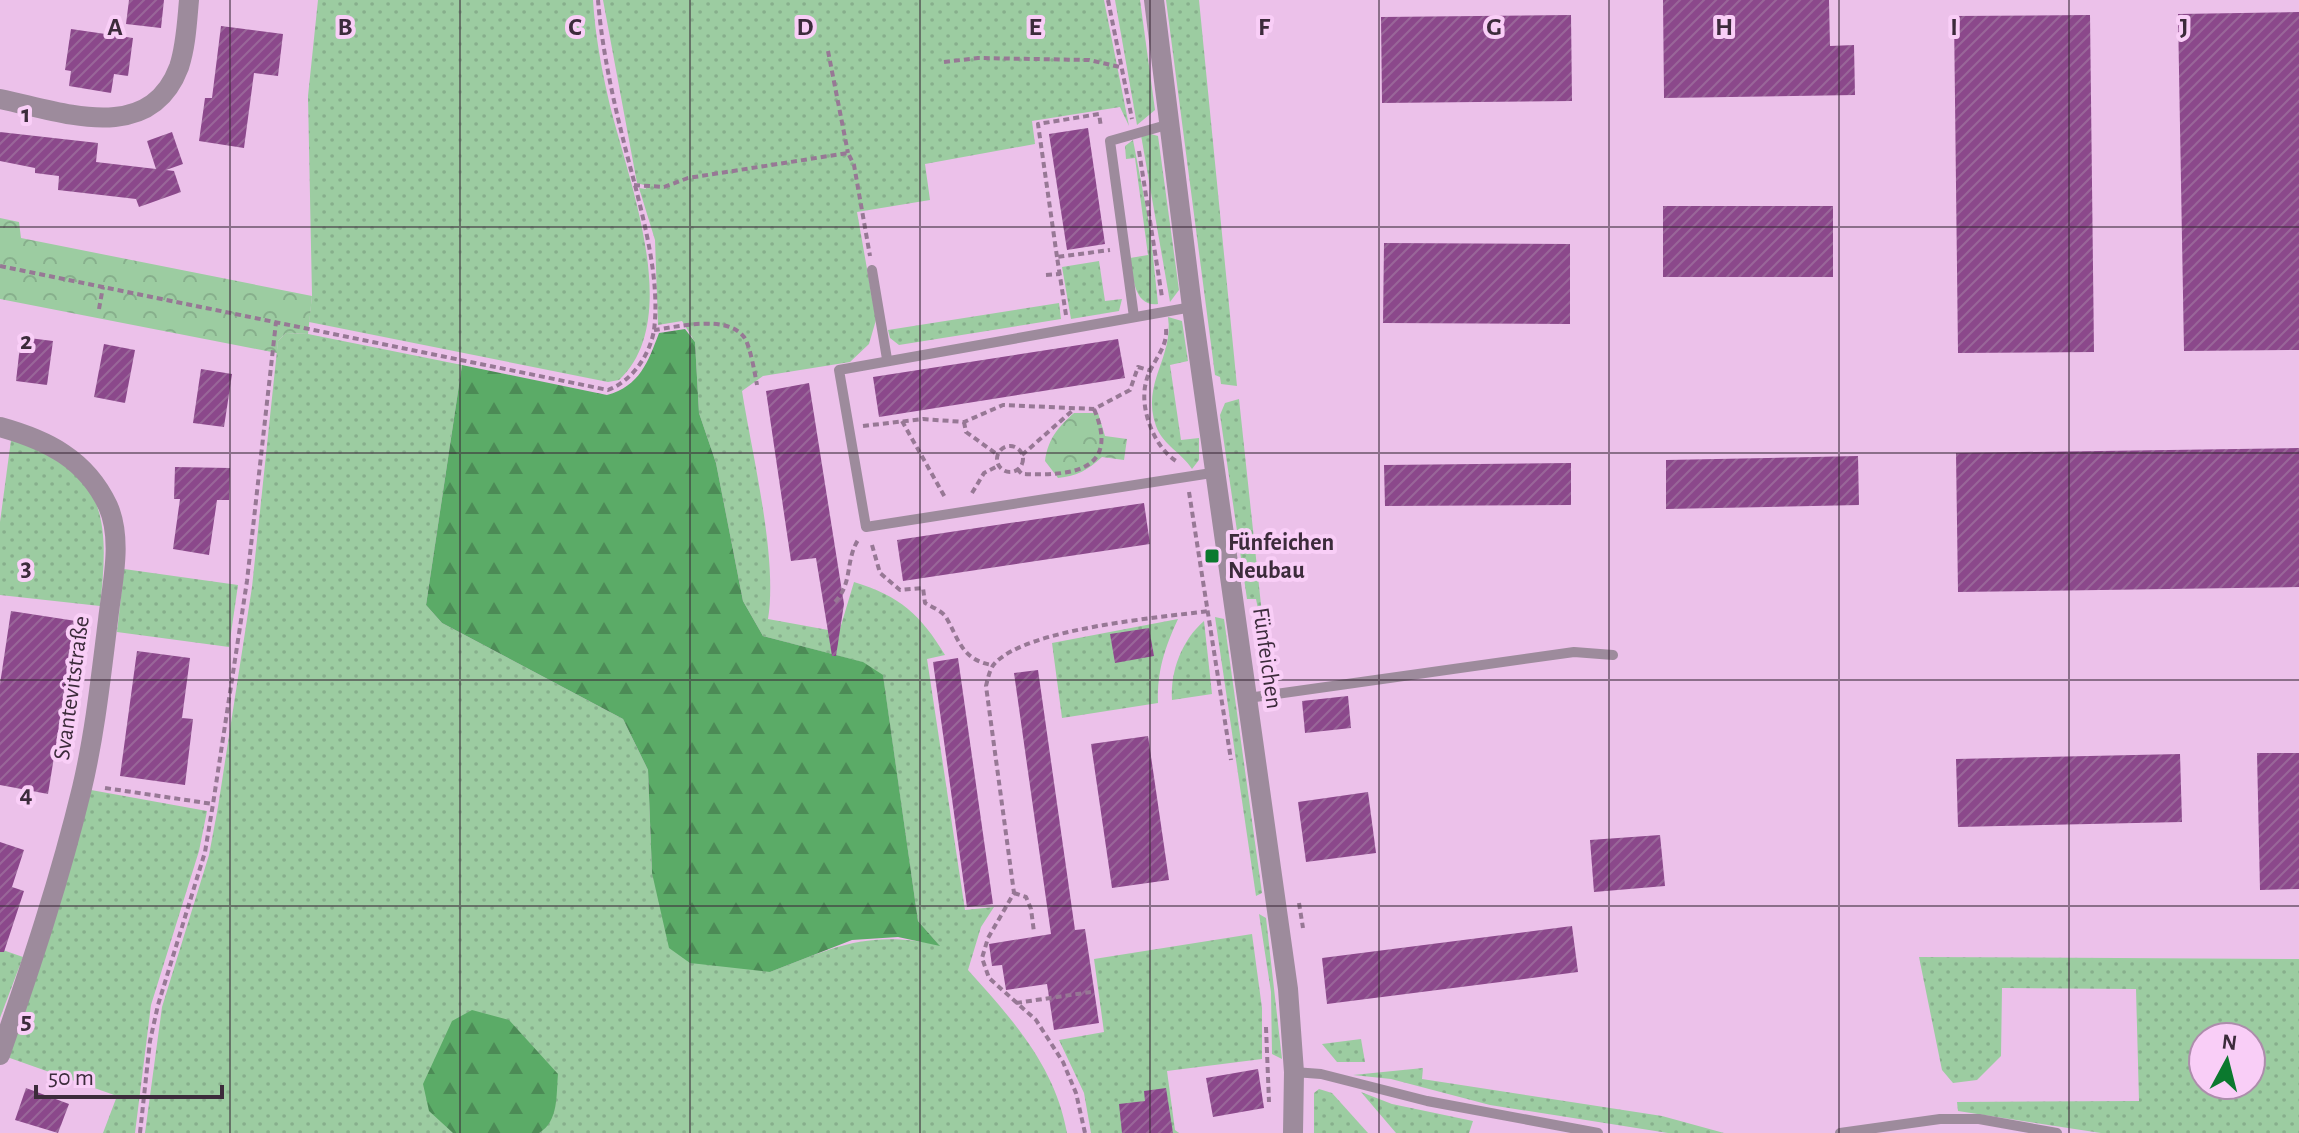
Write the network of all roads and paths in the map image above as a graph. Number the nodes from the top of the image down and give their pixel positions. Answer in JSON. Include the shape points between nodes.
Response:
{"nodes":[{"id":1,"x":189,"y":0,"type":"edge"},
{"id":2,"x":598,"y":0,"type":"edge"},
{"id":3,"x":1108,"y":0,"type":"edge"},
{"id":4,"x":1154,"y":0,"type":"edge"},
{"id":5,"x":828,"y":51,"type":"dead end"},
{"id":6,"x":944,"y":62,"type":"dead end"},
{"id":7,"x":1120,"y":67,"type":"junction"},
{"id":8,"x":0,"y":99,"type":"edge"},
{"id":9,"x":1170,"y":124,"type":"junction"},
{"id":10,"x":1135,"y":133,"type":"junction"},
{"id":11,"x":1110,"y":141,"type":"junction"},
{"id":12,"x":848,"y":153,"type":"junction"},
{"id":13,"x":634,"y":185,"type":"junction"},
{"id":14,"x":1124,"y":248,"type":"junction"},
{"id":15,"x":1057,"y":257,"type":"junction"},
{"id":16,"x":0,"y":266,"type":"edge"},
{"id":17,"x":872,"y":270,"type":"joint"},
{"id":18,"x":1060,"y":274,"type":"junction"},
{"id":19,"x":1046,"y":275,"type":"dead end"},
{"id":20,"x":103,"y":287,"type":"junction"},
{"id":21,"x":1192,"y":307,"type":"junction"},
{"id":22,"x":99,"y":309,"type":"dead end"},
{"id":23,"x":1164,"y":311,"type":"junction"},
{"id":24,"x":1134,"y":317,"type":"junction"},
{"id":25,"x":276,"y":322,"type":"junction"},
{"id":26,"x":1068,"y":328,"type":"junction"},
{"id":27,"x":654,"y":330,"type":"junction"},
{"id":28,"x":887,"y":359,"type":"junction"},
{"id":29,"x":1152,"y":371,"type":"dead end"},
{"id":30,"x":757,"y":385,"type":"dead end"},
{"id":31,"x":1094,"y":409,"type":"junction"},
{"id":32,"x":1074,"y":410,"type":"junction"},
{"id":33,"x":902,"y":421,"type":"junction"},
{"id":34,"x":964,"y":422,"type":"junction"},
{"id":35,"x":0,"y":427,"type":"edge"},
{"id":36,"x":849,"y":428,"type":"junction"},
{"id":37,"x":998,"y":455,"type":"junction"},
{"id":38,"x":1022,"y":455,"type":"junction"},
{"id":39,"x":999,"y":466,"type":"junction"},
{"id":40,"x":1017,"y":469,"type":"junction"},
{"id":41,"x":1218,"y":472,"type":"junction"},
{"id":42,"x":957,"y":513,"type":"junction"},
{"id":43,"x":866,"y":527,"type":"junction"},
{"id":44,"x":835,"y":602,"type":"dead end"},
{"id":45,"x":1613,"y":655,"type":"dead end"},
{"id":46,"x":992,"y":665,"type":"junction"},
{"id":47,"x":1248,"y":698,"type":"junction"},
{"id":48,"x":1232,"y":769,"type":"dead end"},
{"id":49,"x":83,"y":785,"type":"junction"},
{"id":50,"x":213,"y":804,"type":"junction"},
{"id":51,"x":1014,"y":893,"type":"junction"},
{"id":52,"x":1034,"y":932,"type":"dead end"},
{"id":53,"x":1091,"y":992,"type":"dead end"},
{"id":54,"x":1016,"y":1003,"type":"junction"},
{"id":55,"x":1266,"y":1023,"type":"dead end"},
{"id":56,"x":0,"y":1055,"type":"edge"},
{"id":57,"x":1294,"y":1072,"type":"junction"},
{"id":58,"x":1270,"y":1108,"type":"dead end"},
{"id":59,"x":140,"y":1133,"type":"edge"},
{"id":60,"x":1085,"y":1133,"type":"edge"},
{"id":61,"x":1293,"y":1133,"type":"edge"},
{"id":62,"x":1598,"y":1133,"type":"edge"},
{"id":63,"x":1840,"y":1133,"type":"edge"},
{"id":64,"x":2057,"y":1133,"type":"edge"}],
"edges":[{"from":1,"to":8,"type":"street","via":[[184,46],[173,80],[133,115],[99,119]]},
{"from":2,"to":13,"type":"path"},
{"from":3,"to":7,"type":"path"},
{"from":4,"to":9,"type":"street","name":"Fünfeichen"},
{"from":5,"to":12,"type":"path"},
{"from":6,"to":7,"type":"path","via":[[1089,60]]},
{"from":7,"to":10,"type":"path"},
{"from":9,"to":10,"type":"lane"},
{"from":9,"to":21,"type":"street","name":"Fünfeichen"},
{"from":10,"to":11,"type":"lane"},
{"from":10,"to":23,"type":"path"},
{"from":11,"to":14,"type":"lane"},
{"from":11,"to":15,"type":"path","via":[[1103,138],[1099,114],[1038,124]]},
{"from":12,"to":13,"type":"path","via":[[688,178],[664,187]]},
{"from":12,"to":17,"type":"path"},
{"from":13,"to":27,"type":"path","via":[[650,241]]},
{"from":14,"to":15,"type":"path"},
{"from":14,"to":24,"type":"lane"},
{"from":15,"to":18,"type":"path"},
{"from":16,"to":20,"type":"path"},
{"from":17,"to":28,"type":"lane"},
{"from":18,"to":19,"type":"path"},
{"from":18,"to":26,"type":"path"},
{"from":20,"to":22,"type":"path"},
{"from":20,"to":25,"type":"path"},
{"from":21,"to":23,"type":"lane"},
{"from":21,"to":41,"type":"street","name":"Fünfeichen"},
{"from":23,"to":24,"type":"lane"},
{"from":24,"to":26,"type":"lane"},
{"from":25,"to":27,"type":"path","via":[[608,390],[632,376]]},
{"from":25,"to":50,"type":"path","via":[[247,581]]},
{"from":26,"to":28,"type":"lane"},
{"from":27,"to":30,"type":"path","via":[[711,324],[734,329],[749,348]]},
{"from":28,"to":36,"type":"lane","via":[[839,370]]},
{"from":29,"to":31,"type":"path","via":[[1138,367],[1130,390]]},
{"from":31,"to":32,"type":"path"},
{"from":31,"to":40,"type":"path","via":[[1102,437],[1099,455],[1088,466],[1066,474],[1022,474]]},
{"from":32,"to":34,"type":"path","via":[[1003,405]]},
{"from":32,"to":38,"type":"path"},
{"from":33,"to":34,"type":"path"},
{"from":33,"to":36,"type":"path"},
{"from":33,"to":42,"type":"path"},
{"from":34,"to":37,"type":"path","via":[[966,432]]},
{"from":35,"to":49,"type":"street","name":"Svantevitstraße","via":[[41,438],[69,455],[109,508],[114,570]]},
{"from":36,"to":43,"type":"lane"},
{"from":37,"to":38,"type":"path","via":[[1010,446]]},
{"from":37,"to":39,"type":"path"},
{"from":38,"to":40,"type":"path"},
{"from":39,"to":40,"type":"path"},
{"from":39,"to":42,"type":"path","via":[[984,473]]},
{"from":41,"to":42,"type":"lane"},
{"from":41,"to":47,"type":"street","name":"Fünfeichen"},
{"from":42,"to":43,"type":"lane"},
{"from":43,"to":44,"type":"path","via":[[852,550],[847,589]]},
{"from":43,"to":46,"type":"path","via":[[880,573],[900,590],[923,588],[925,603],[945,614],[954,639],[978,662]]},
{"from":45,"to":47,"type":"lane","via":[[1574,652]]},
{"from":46,"to":48,"type":"path","via":[[1015,649],[1074,631],[1208,611]]},
{"from":46,"to":51,"type":"path","via":[[986,686]]},
{"from":47,"to":57,"type":"street","name":"Fünfeichen","via":[[1288,989]]},
{"from":49,"to":50,"type":"path"},
{"from":49,"to":56,"type":"street","name":"Svantevitstraße","via":[[49,913]]},
{"from":50,"to":59,"type":"path","via":[[205,852],[158,1005]]},
{"from":51,"to":52,"type":"path","via":[[1026,897]]},
{"from":51,"to":54,"type":"path","via":[[982,958],[989,978]]},
{"from":53,"to":54,"type":"path"},
{"from":54,"to":60,"type":"path","via":[[1036,1020],[1063,1062]]},
{"from":55,"to":58,"type":"path"},
{"from":57,"to":61,"type":"street","name":"Fünfeichen"},
{"from":57,"to":62,"type":"lane"},
{"from":63,"to":64,"type":"lane","via":[[1979,1119]]}]}
